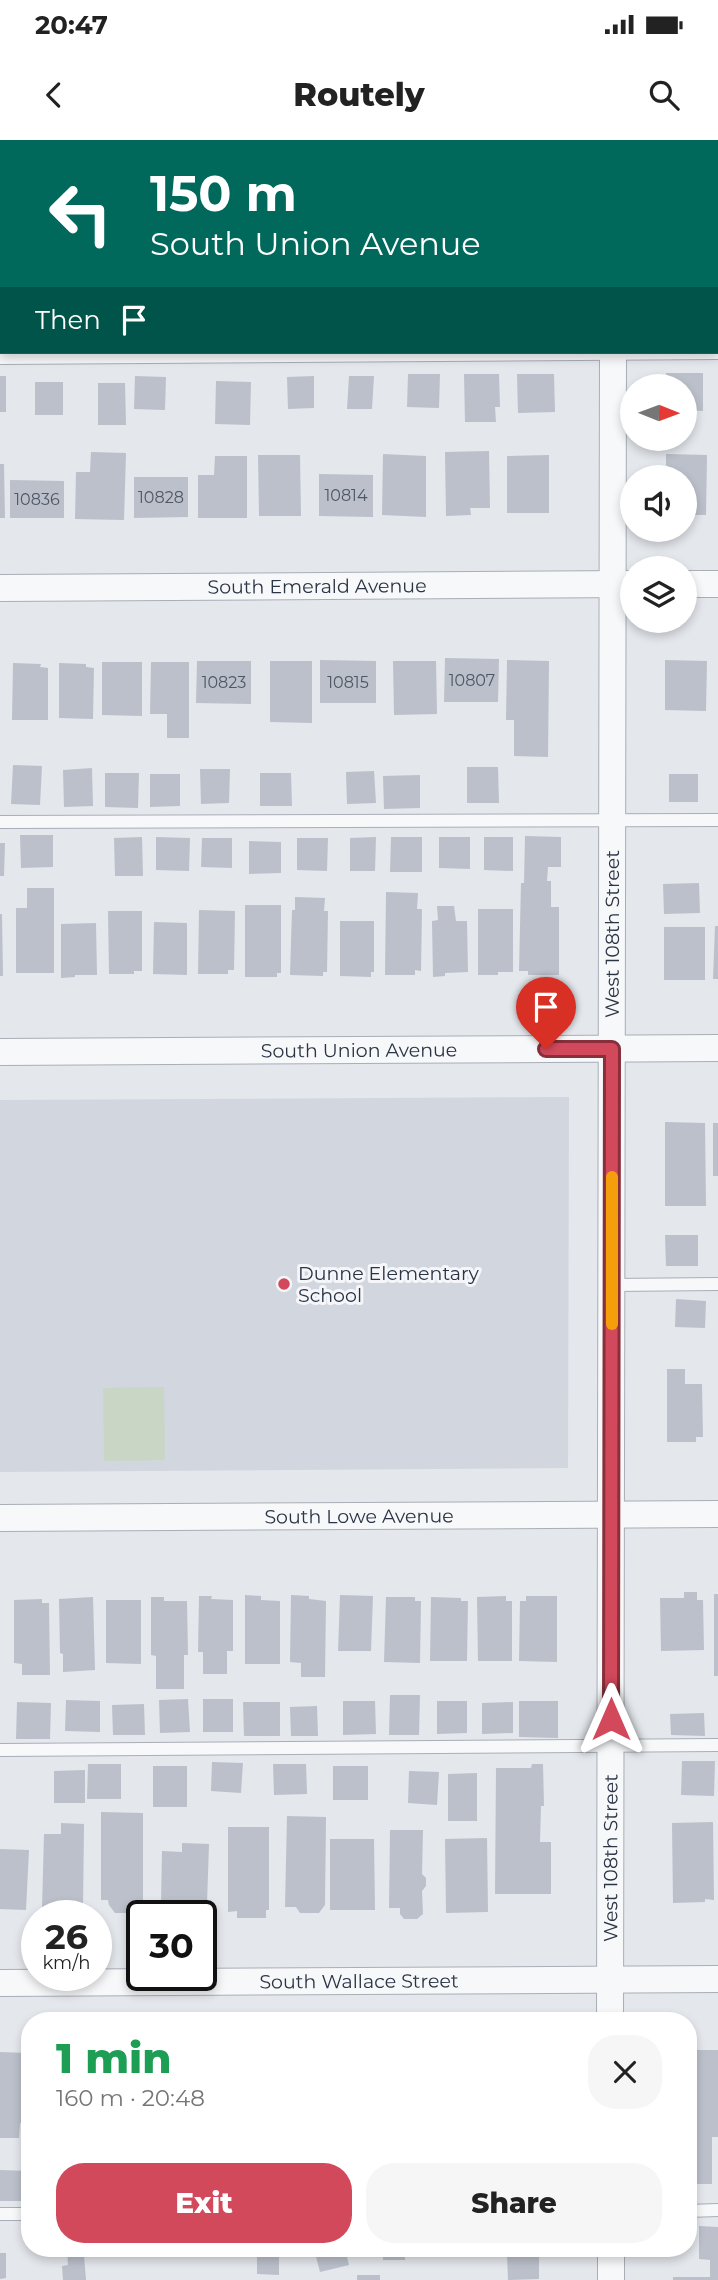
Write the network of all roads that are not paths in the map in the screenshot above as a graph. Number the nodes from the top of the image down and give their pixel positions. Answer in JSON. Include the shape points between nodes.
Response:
{"nodes":[{"id":1,"x":412,"y":354,"type":"edge"},
{"id":2,"x":613,"y":354,"type":"edge"},
{"id":3,"x":211,"y":355,"type":"edge"},
{"id":4,"x":0,"y":358,"type":"edge"},
{"id":5,"x":621,"y":556,"type":"edge"},
{"id":6,"x":620,"y":584,"type":"edge"},
{"id":7,"x":697,"y":584,"type":"edge"},
{"id":8,"x":718,"y":584,"type":"edge"},
{"id":9,"x":0,"y":588,"type":"edge"},
{"id":10,"x":620,"y":631,"type":"edge"},
{"id":11,"x":718,"y":820,"type":"edge"},
{"id":12,"x":612,"y":821,"type":"junction"},
{"id":13,"x":0,"y":822,"type":"edge"},
{"id":14,"x":718,"y":1048,"type":"edge"},
{"id":15,"x":612,"y":1049,"type":"junction"},
{"id":16,"x":0,"y":1052,"type":"edge"},
{"id":17,"x":718,"y":1284,"type":"edge"},
{"id":18,"x":612,"y":1285,"type":"junction"},
{"id":19,"x":612,"y":1514,"type":"junction"},
{"id":20,"x":718,"y":1514,"type":"edge"},
{"id":21,"x":0,"y":1518,"type":"edge"},
{"id":22,"x":718,"y":1745,"type":"edge"},
{"id":23,"x":611,"y":1746,"type":"junction"},
{"id":24,"x":0,"y":1749,"type":"edge"},
{"id":25,"x":718,"y":1979,"type":"edge"},
{"id":26,"x":611,"y":1980,"type":"junction"},
{"id":27,"x":0,"y":1983,"type":"edge"},
{"id":28,"x":610,"y":2012,"type":"edge"},
{"id":29,"x":718,"y":2210,"type":"edge"},
{"id":30,"x":697,"y":2211,"type":"edge"},
{"id":31,"x":0,"y":2214,"type":"edge"},
{"id":32,"x":21,"y":2214,"type":"edge"},
{"id":33,"x":611,"y":2257,"type":"edge"},
{"id":34,"x":611,"y":2280,"type":"edge"}],
"edges":[{"from":1,"to":3,"type":"lane"},
{"from":2,"to":5,"type":"street","name":"West 108th Street"},
{"from":3,"to":4,"type":"lane"},
{"from":6,"to":9,"type":"street","name":"South Emerald Avenue"},
{"from":7,"to":8,"type":"street"},
{"from":10,"to":12,"type":"street","name":"West 108th Street"},
{"from":11,"to":12,"type":"lane"},
{"from":12,"to":13,"type":"lane"},
{"from":12,"to":15,"type":"street","name":"West 108th Street"},
{"from":14,"to":15,"type":"street","name":"South Union Avenue"},
{"from":15,"to":16,"type":"street","name":"South Union Avenue"},
{"from":15,"to":18,"type":"street","name":"West 108th Street"},
{"from":17,"to":18,"type":"lane"},
{"from":18,"to":19,"type":"street","name":"West 108th Street"},
{"from":19,"to":20,"type":"street","name":"South Lowe Avenue"},
{"from":19,"to":21,"type":"street","name":"South Lowe Avenue"},
{"from":19,"to":23,"type":"street","name":"West 108th Street"},
{"from":22,"to":23,"type":"lane"},
{"from":23,"to":24,"type":"lane"},
{"from":23,"to":26,"type":"street","name":"West 108th Street"},
{"from":25,"to":26,"type":"street","name":"South Wallace Street"},
{"from":26,"to":27,"type":"street","name":"South Wallace Street"},
{"from":26,"to":28,"type":"street","name":"West 108th Street"},
{"from":29,"to":30,"type":"lane"},
{"from":31,"to":32,"type":"lane"},
{"from":33,"to":34,"type":"street"}]}
